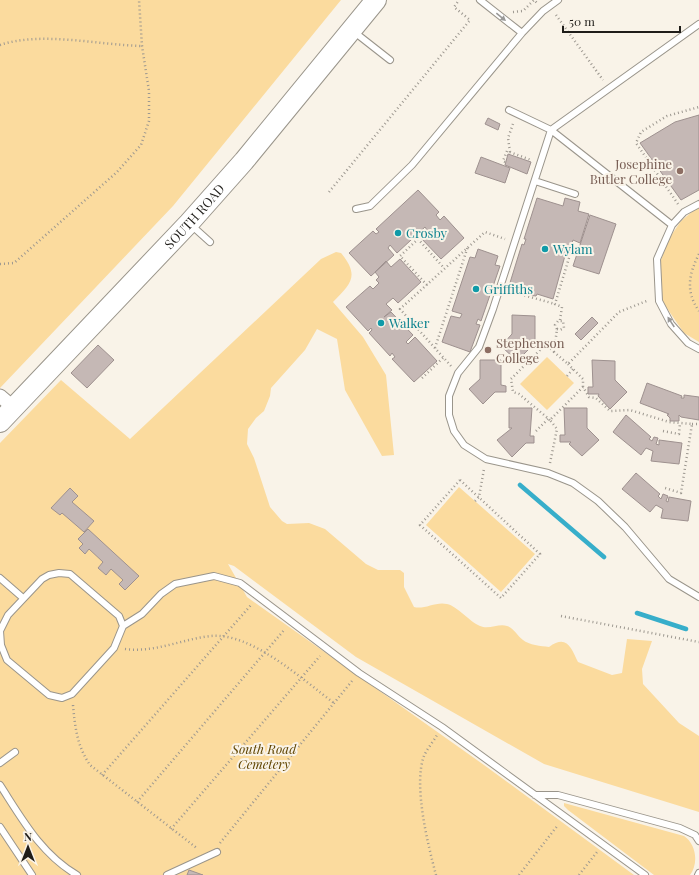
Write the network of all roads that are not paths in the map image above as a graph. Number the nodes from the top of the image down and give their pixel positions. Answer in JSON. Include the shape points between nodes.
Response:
{"nodes":[{"id":1,"x":376,"y":0,"type":"edge"},
{"id":2,"x":480,"y":0,"type":"edge"},
{"id":3,"x":558,"y":0,"type":"edge"},
{"id":4,"x":699,"y":24,"type":"edge"},
{"id":5,"x":352,"y":30,"type":"junction"},
{"id":6,"x":522,"y":33,"type":"junction"},
{"id":7,"x":390,"y":60,"type":"dead end"},
{"id":8,"x":509,"y":110,"type":"dead end"},
{"id":9,"x":551,"y":130,"type":"junction"},
{"id":10,"x":535,"y":181,"type":"junction"},
{"id":11,"x":575,"y":194,"type":"dead end"},
{"id":12,"x":699,"y":204,"type":"edge"},
{"id":13,"x":356,"y":209,"type":"dead end"},
{"id":14,"x":189,"y":223,"type":"junction"},
{"id":15,"x":672,"y":225,"type":"junction"},
{"id":16,"x":210,"y":242,"type":"dead end"},
{"id":17,"x":699,"y":349,"type":"edge"},
{"id":18,"x":5,"y":409,"type":"edge"},
{"id":19,"x":0,"y":578,"type":"edge"},
{"id":20,"x":699,"y":597,"type":"edge"},
{"id":21,"x":23,"y":598,"type":"junction"},
{"id":22,"x":123,"y":626,"type":"junction"},
{"id":23,"x":0,"y":631,"type":"edge"},
{"id":24,"x":15,"y":752,"type":"dead end"},
{"id":25,"x":0,"y":763,"type":"edge"},
{"id":26,"x":0,"y":785,"type":"edge"},
{"id":27,"x":535,"y":795,"type":"junction"},
{"id":28,"x":0,"y":827,"type":"edge"},
{"id":29,"x":699,"y":841,"type":"edge"},
{"id":30,"x":217,"y":852,"type":"dead end"},
{"id":31,"x":32,"y":875,"type":"edge"},
{"id":32,"x":77,"y":875,"type":"edge"},
{"id":33,"x":167,"y":875,"type":"edge"},
{"id":34,"x":645,"y":875,"type":"edge"}],
"edges":[{"from":1,"to":5,"type":"main road","name":"SOUTH ROAD"},
{"from":2,"to":6,"type":"lane","one_way":true},
{"from":3,"to":6,"type":"lane","via":[[543,11]]},
{"from":4,"to":9,"type":"lane"},
{"from":5,"to":7,"type":"lane"},
{"from":5,"to":14,"type":"main road","name":"SOUTH ROAD","via":[[244,161]]},
{"from":6,"to":13,"type":"lane","via":[[412,165],[370,206]]},
{"from":8,"to":9,"type":"lane"},
{"from":9,"to":10,"type":"lane"},
{"from":9,"to":15,"type":"lane"},
{"from":10,"to":11,"type":"lane"},
{"from":10,"to":20,"type":"lane","via":[[479,347],[458,373],[449,396],[449,415],[454,430],[464,445],[486,459],[548,473],[573,483],[598,501],[625,527],[669,579]]},
{"from":12,"to":15,"type":"lane","via":[[684,212]]},
{"from":14,"to":16,"type":"lane"},
{"from":14,"to":18,"type":"main road","name":"SOUTH ROAD"},
{"from":17,"to":15,"type":"lane","one_way":true,"via":[[688,343],[671,324],[658,297],[657,259]]},
{"from":19,"to":21,"type":"lane"},
{"from":21,"to":22,"type":"lane","via":[[49,575],[70,574],[119,616]]},
{"from":21,"to":23,"type":"lane","via":[[8,615]]},
{"from":22,"to":23,"type":"lane","via":[[114,648],[72,694],[62,698],[49,695],[7,660]]},
{"from":22,"to":27,"type":"lane","via":[[142,614],[161,594],[175,584],[214,576],[240,583],[359,673],[442,726]]},
{"from":24,"to":25,"type":"lane"},
{"from":26,"to":32,"type":"lane","via":[[31,833],[63,867]]},
{"from":27,"to":29,"type":"lane","via":[[558,795],[680,828],[695,835]]},
{"from":27,"to":34,"type":"lane"},
{"from":28,"to":31,"type":"lane"},
{"from":30,"to":33,"type":"lane"}]}
